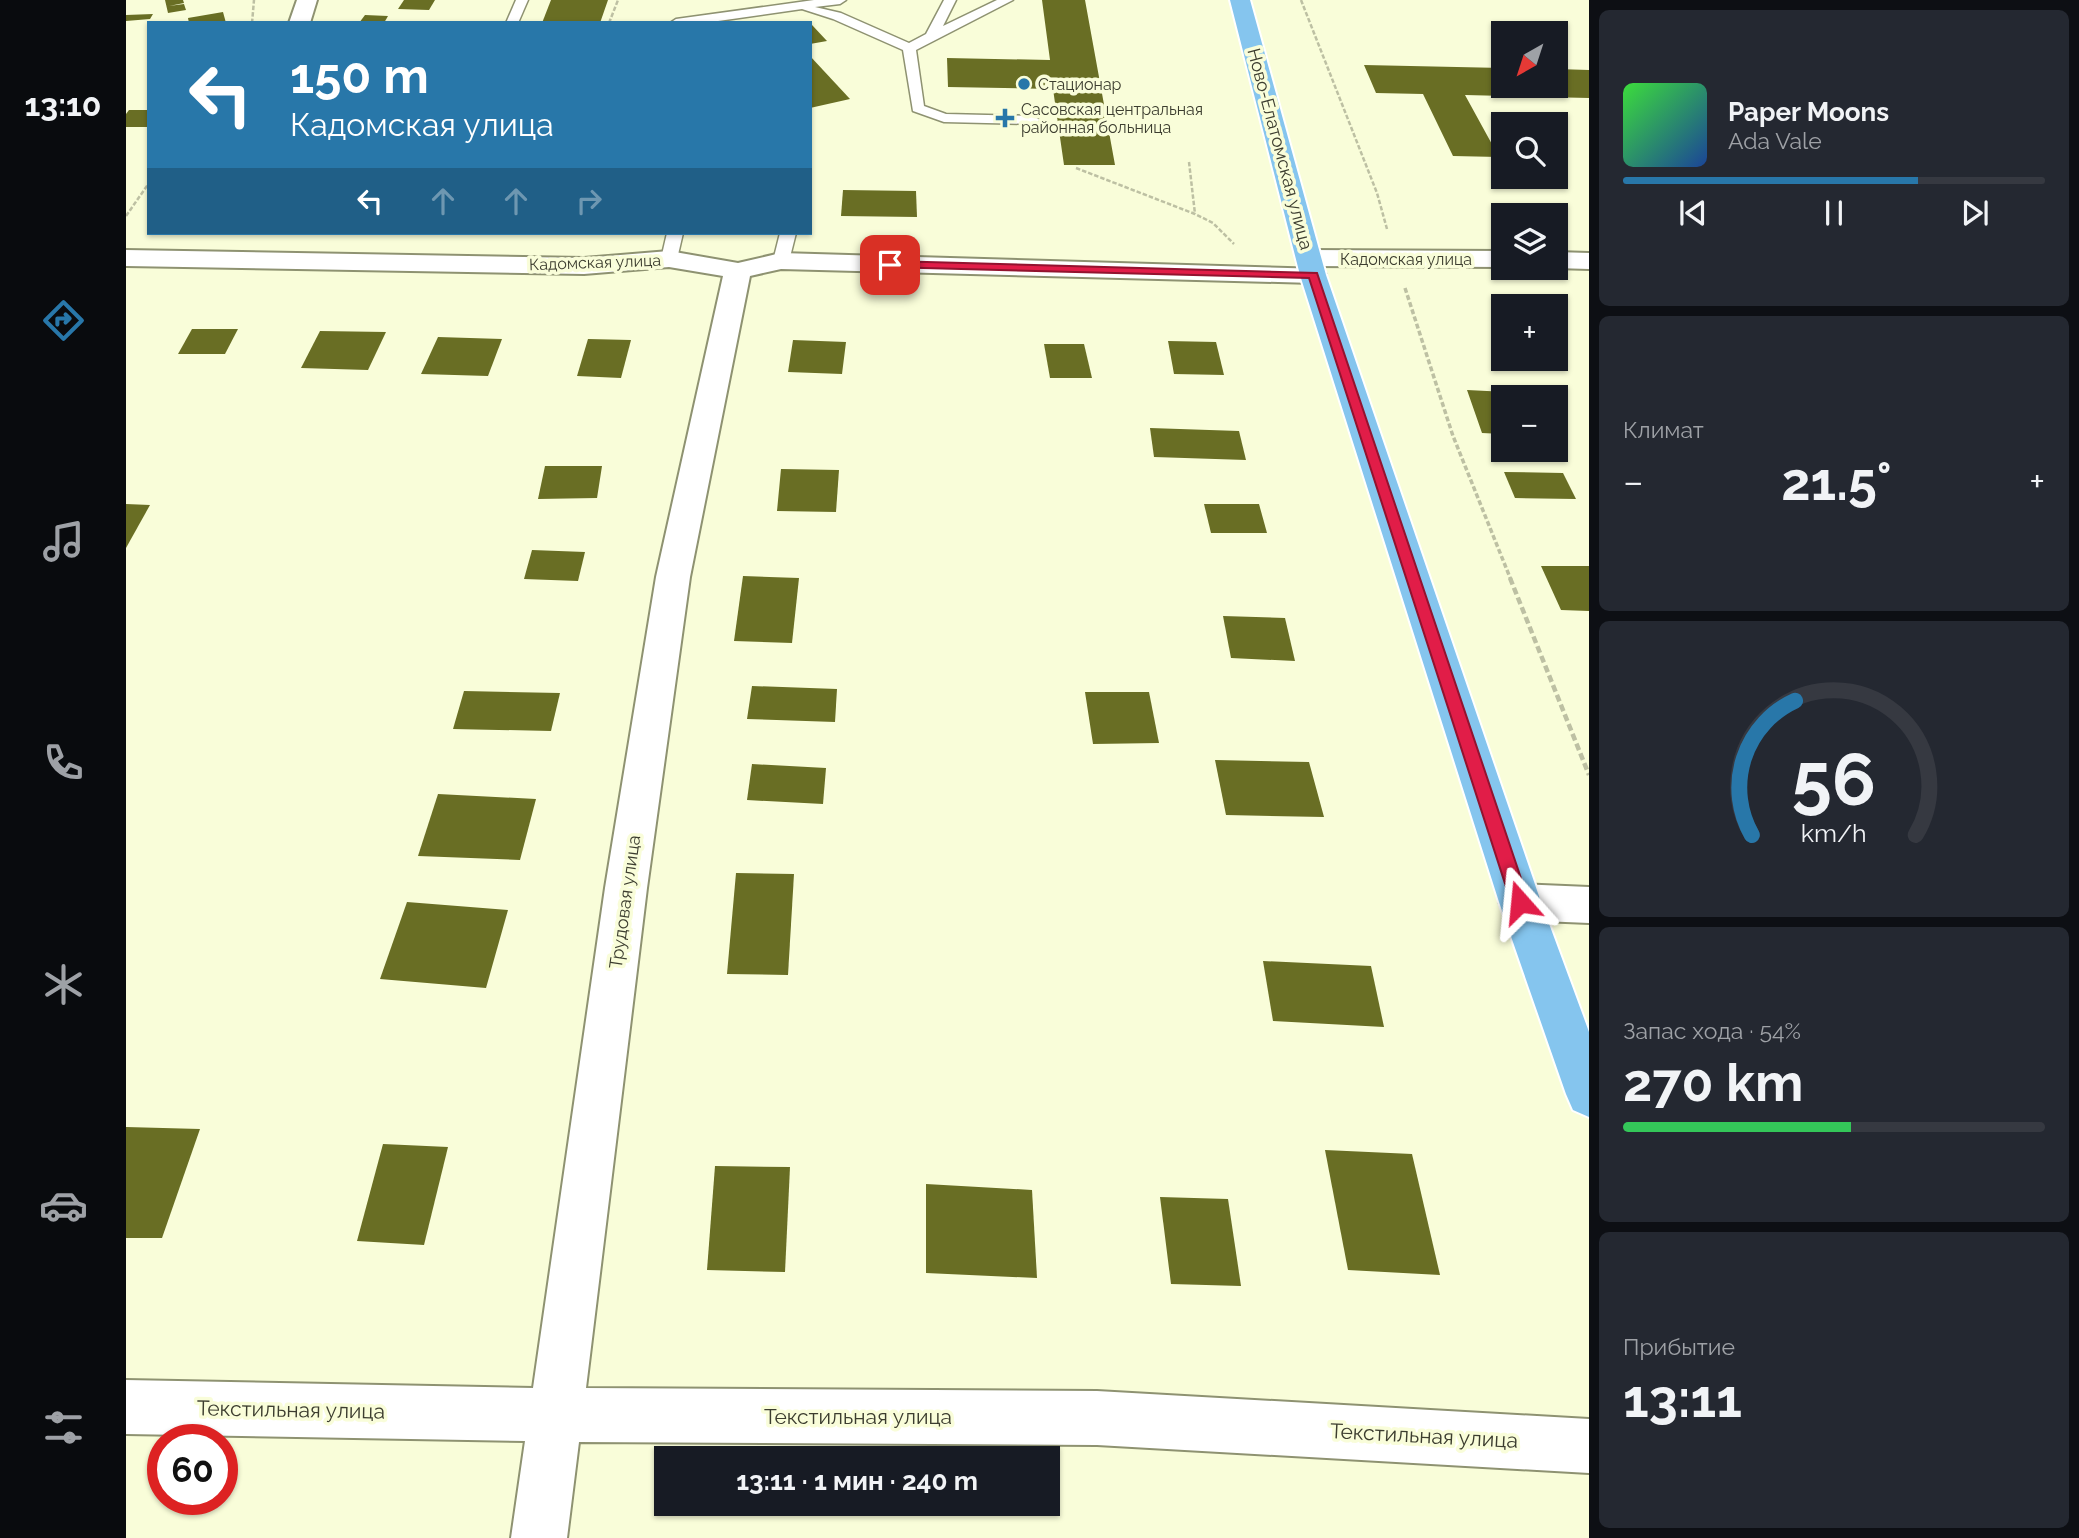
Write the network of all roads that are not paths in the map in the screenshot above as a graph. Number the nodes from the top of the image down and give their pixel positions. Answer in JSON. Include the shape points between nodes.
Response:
{"nodes":[{"id":1,"x":307,"y":0,"type":"edge"},
{"id":2,"x":522,"y":0,"type":"edge"},
{"id":3,"x":840,"y":0,"type":"edge"},
{"id":4,"x":950,"y":0,"type":"edge"},
{"id":5,"x":1007,"y":0,"type":"edge"},
{"id":6,"x":1240,"y":0,"type":"edge"},
{"id":7,"x":798,"y":7,"type":"junction"},
{"id":8,"x":300,"y":21,"type":"edge"},
{"id":9,"x":513,"y":21,"type":"edge"},
{"id":10,"x":691,"y":21,"type":"edge"},
{"id":11,"x":931,"y":36,"type":"junction"},
{"id":12,"x":909,"y":48,"type":"junction"},
{"id":13,"x":1033,"y":120,"type":"dead end"},
{"id":14,"x":156,"y":235,"type":"edge"},
{"id":15,"x":675,"y":235,"type":"edge"},
{"id":16,"x":788,"y":235,"type":"edge"},
{"id":17,"x":134,"y":258,"type":"edge"},
{"id":18,"x":669,"y":259,"type":"junction"},
{"id":19,"x":1491,"y":260,"type":"edge"},
{"id":20,"x":1568,"y":260,"type":"edge"},
{"id":21,"x":781,"y":261,"type":"junction"},
{"id":22,"x":1589,"y":261,"type":"edge"},
{"id":23,"x":1311,"y":267,"type":"junction"},
{"id":24,"x":738,"y":271,"type":"junction"},
{"id":25,"x":126,"y":282,"type":"edge"},
{"id":26,"x":1520,"y":902,"type":"junction"},
{"id":27,"x":1589,"y":905,"type":"edge"},
{"id":28,"x":1589,"y":1094,"type":"edge"},
{"id":29,"x":126,"y":1407,"type":"edge"},
{"id":30,"x":555,"y":1415,"type":"junction"},
{"id":31,"x":1589,"y":1446,"type":"edge"},
{"id":32,"x":539,"y":1538,"type":"edge"}],
"edges":[{"from":1,"to":8,"type":"street"},
{"from":2,"to":9,"type":"lane"},
{"from":3,"to":7,"type":"lane"},
{"from":4,"to":11,"type":"lane"},
{"from":5,"to":11,"type":"lane"},
{"from":6,"to":23,"type":"main road","name":"Ново-Елатомская улица"},
{"from":7,"to":10,"type":"lane"},
{"from":7,"to":12,"type":"lane","via":[[837,16]]},
{"from":11,"to":12,"type":"lane"},
{"from":12,"to":13,"type":"lane","via":[[918,108],[944,118]]},
{"from":14,"to":17,"type":"street"},
{"from":15,"to":18,"type":"lane"},
{"from":16,"to":21,"type":"lane"},
{"from":17,"to":18,"type":"street","name":"Кадомская улица","via":[[584,266]]},
{"from":17,"to":25,"type":"street"},
{"from":18,"to":24,"type":"street","name":"Кадомская улица"},
{"from":19,"to":23,"type":"street","name":"Кадомская улица","via":[[1395,258]]},
{"from":20,"to":22,"type":"street"},
{"from":21,"to":23,"type":"street","name":"Кадомская улица"},
{"from":21,"to":24,"type":"street","name":"Кадомская улица"},
{"from":23,"to":26,"type":"main road","name":"Ново-Елатомская улица"},
{"from":24,"to":30,"type":"street","name":"Трудовая улица","via":[[673,577]]},
{"from":26,"to":27,"type":"street"},
{"from":26,"to":28,"type":"main road","name":"Ново-Елатомская улица"},
{"from":29,"to":30,"type":"street","name":"Текстильная улица"},
{"from":30,"to":31,"type":"street","name":"Текстильная улица","via":[[1097,1418]]},
{"from":30,"to":32,"type":"street","name":"Трудовая улица"}]}
